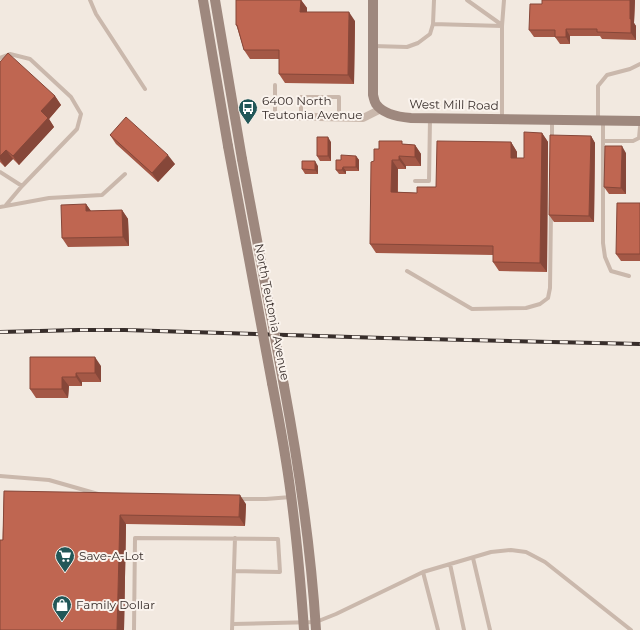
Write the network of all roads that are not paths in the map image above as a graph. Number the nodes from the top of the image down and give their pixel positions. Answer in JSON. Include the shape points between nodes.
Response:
{"nodes":[{"id":1,"x":90,"y":0,"type":"edge"},
{"id":2,"x":203,"y":0,"type":"edge"},
{"id":3,"x":215,"y":0,"type":"edge"},
{"id":4,"x":373,"y":0,"type":"edge"},
{"id":5,"x":434,"y":0,"type":"edge"},
{"id":6,"x":467,"y":0,"type":"edge"},
{"id":7,"x":504,"y":0,"type":"edge"},
{"id":8,"x":433,"y":24,"type":"junction"},
{"id":9,"x":502,"y":26,"type":"junction"},
{"id":10,"x":373,"y":46,"type":"junction"},
{"id":11,"x":0,"y":58,"type":"edge"},
{"id":12,"x":640,"y":64,"type":"edge"},
{"id":13,"x":275,"y":85,"type":"dead end"},
{"id":14,"x":145,"y":89,"type":"dead end"},
{"id":15,"x":381,"y":109,"type":"junction"},
{"id":16,"x":275,"y":116,"type":"joint"},
{"id":17,"x":301,"y":117,"type":"junction"},
{"id":18,"x":339,"y":117,"type":"junction"},
{"id":19,"x":430,"y":118,"type":"junction"},
{"id":20,"x":502,"y":120,"type":"junction"},
{"id":21,"x":552,"y":120,"type":"junction"},
{"id":22,"x":601,"y":121,"type":"junction"},
{"id":23,"x":640,"y":121,"type":"edge"},
{"id":24,"x":640,"y":127,"type":"edge"},
{"id":25,"x":603,"y":141,"type":"junction"},
{"id":26,"x":552,"y":145,"type":"edge"},
{"id":27,"x":0,"y":172,"type":"edge"},
{"id":28,"x":124,"y":174,"type":"dead end"},
{"id":29,"x":415,"y":181,"type":"dead end"},
{"id":30,"x":22,"y":186,"type":"junction"},
{"id":31,"x":6,"y":205,"type":"junction"},
{"id":32,"x":0,"y":207,"type":"edge"},
{"id":33,"x":551,"y":209,"type":"edge"},
{"id":34,"x":406,"y":271,"type":"dead end"},
{"id":35,"x":629,"y":276,"type":"dead end"},
{"id":36,"x":0,"y":476,"type":"edge"},
{"id":37,"x":103,"y":495,"type":"edge"},
{"id":38,"x":303,"y":496,"type":"junction"},
{"id":39,"x":291,"y":497,"type":"junction"},
{"id":40,"x":234,"y":499,"type":"edge"},
{"id":41,"x":235,"y":538,"type":"junction"},
{"id":42,"x":473,"y":558,"type":"junction"},
{"id":43,"x":450,"y":564,"type":"junction"},
{"id":44,"x":234,"y":571,"type":"junction"},
{"id":45,"x":423,"y":572,"type":"junction"},
{"id":46,"x":233,"y":624,"type":"junction"},
{"id":47,"x":304,"y":626,"type":"edge"},
{"id":48,"x":316,"y":626,"type":"edge"},
{"id":49,"x":134,"y":630,"type":"edge"},
{"id":50,"x":232,"y":630,"type":"edge"},
{"id":51,"x":438,"y":630,"type":"edge"},
{"id":52,"x":464,"y":630,"type":"edge"},
{"id":53,"x":490,"y":630,"type":"edge"},
{"id":54,"x":631,"y":630,"type":"edge"}],
"edges":[{"from":1,"to":14,"type":"lane","via":[[96,14]]},
{"from":2,"to":39,"type":"main road","name":"North Teutonia Avenue","bridge":true},
{"from":3,"to":38,"type":"main road","name":"North Teutonia Avenue","bridge":true},
{"from":4,"to":10,"type":"main road"},
{"from":5,"to":8,"type":"lane"},
{"from":6,"to":9,"type":"lane"},
{"from":7,"to":9,"type":"lane"},
{"from":8,"to":9,"type":"lane"},
{"from":8,"to":10,"type":"lane","via":[[430,34],[418,43],[407,47]]},
{"from":9,"to":20,"type":"lane"},
{"from":10,"to":15,"type":"main road","via":[[373,95]]},
{"from":11,"to":30,"type":"lane","via":[[10,54],[30,59],[71,97],[81,114],[77,129]]},
{"from":12,"to":22,"type":"lane","via":[[608,75],[598,86]]},
{"from":13,"to":16,"type":"lane"},
{"from":15,"to":18,"type":"street","via":[[363,118]]},
{"from":15,"to":19,"type":"main road","name":"West Mill Road","via":[[398,116]]},
{"from":16,"to":17,"type":"street"},
{"from":17,"to":18,"type":"street"},
{"from":17,"to":18,"type":"lane","via":[[301,97],[339,97]]},
{"from":19,"to":20,"type":"main road","name":"West Mill Road"},
{"from":19,"to":29,"type":"lane","via":[[429,181]]},
{"from":20,"to":21,"type":"main road","name":"West Mill Road"},
{"from":21,"to":22,"type":"main road","name":"West Mill Road"},
{"from":21,"to":26,"type":"lane"},
{"from":22,"to":23,"type":"main road","name":"West Mill Road"},
{"from":22,"to":25,"type":"lane"},
{"from":24,"to":25,"type":"lane","via":[[637,140]]},
{"from":25,"to":35,"type":"lane","via":[[605,257],[611,271]]},
{"from":27,"to":30,"type":"lane"},
{"from":28,"to":31,"type":"lane","via":[[102,195],[48,198]]},
{"from":30,"to":31,"type":"lane"},
{"from":31,"to":32,"type":"lane"},
{"from":33,"to":34,"type":"lane","via":[[550,288],[548,298],[540,304],[526,308],[472,309]]},
{"from":36,"to":37,"type":"lane","via":[[49,480]]},
{"from":38,"to":39,"type":"lane"},
{"from":38,"to":48,"type":"main road","name":"North Teutonia Avenue"},
{"from":39,"to":40,"type":"lane"},
{"from":39,"to":47,"type":"main road","name":"North Teutonia Avenue"},
{"from":41,"to":44,"type":"lane"},
{"from":41,"to":44,"type":"lane","via":[[278,539],[280,572]]},
{"from":41,"to":49,"type":"lane","via":[[135,538]]},
{"from":42,"to":43,"type":"lane"},
{"from":42,"to":53,"type":"lane"},
{"from":42,"to":54,"type":"lane","via":[[491,552],[526,552],[545,562]]},
{"from":43,"to":45,"type":"lane"},
{"from":43,"to":52,"type":"lane"},
{"from":44,"to":46,"type":"lane"},
{"from":45,"to":48,"type":"lane"},
{"from":45,"to":51,"type":"lane"},
{"from":46,"to":47,"type":"lane"},
{"from":46,"to":50,"type":"lane"},
{"from":47,"to":48,"type":"lane"}]}
